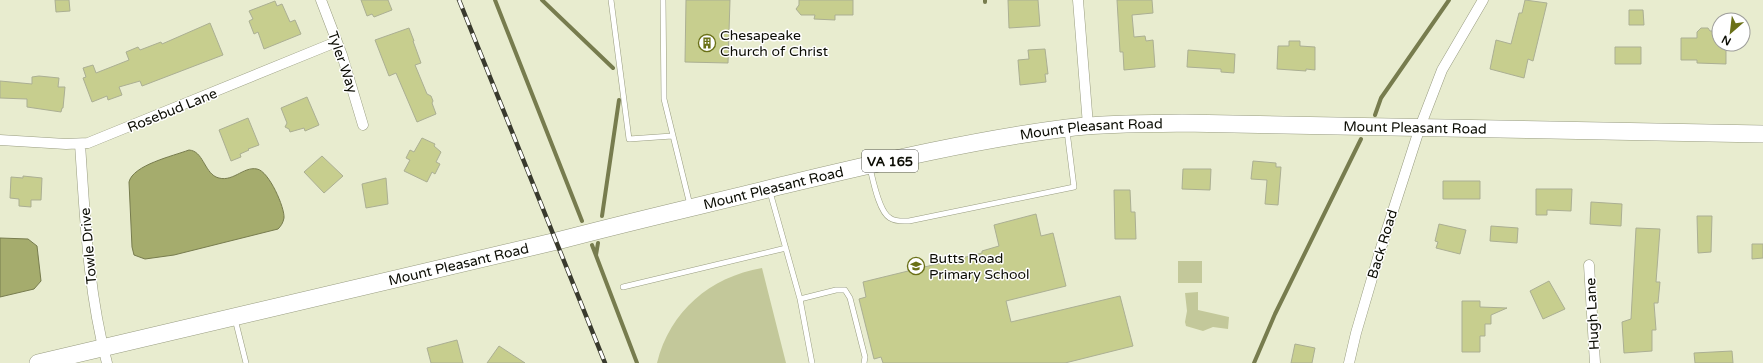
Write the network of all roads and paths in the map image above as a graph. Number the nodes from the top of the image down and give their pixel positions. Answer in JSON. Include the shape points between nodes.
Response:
{"nodes":[{"id":1,"x":321,"y":0,"type":"edge"},
{"id":2,"x":610,"y":0,"type":"edge"},
{"id":3,"x":663,"y":0,"type":"edge"},
{"id":4,"x":1078,"y":0,"type":"edge"},
{"id":5,"x":1483,"y":0,"type":"edge"},
{"id":6,"x":336,"y":42,"type":"junction"},
{"id":7,"x":363,"y":125,"type":"dead end"},
{"id":8,"x":1088,"y":126,"type":"junction"},
{"id":9,"x":1420,"y":127,"type":"junction"},
{"id":10,"x":1066,"y":128,"type":"junction"},
{"id":11,"x":1763,"y":134,"type":"edge"},
{"id":12,"x":672,"y":136,"type":"junction"},
{"id":13,"x":0,"y":140,"type":"edge"},
{"id":14,"x":80,"y":144,"type":"junction"},
{"id":15,"x":869,"y":165,"type":"junction"},
{"id":16,"x":770,"y":189,"type":"junction"},
{"id":17,"x":690,"y":208,"type":"junction"},
{"id":18,"x":786,"y":248,"type":"junction"},
{"id":19,"x":1589,"y":265,"type":"dead end"},
{"id":20,"x":623,"y":287,"type":"dead end"},
{"id":21,"x":800,"y":299,"type":"junction"},
{"id":22,"x":234,"y":316,"type":"junction"},
{"id":23,"x":104,"y":355,"type":"edge"},
{"id":24,"x":38,"y":363,"type":"edge"},
{"id":25,"x":246,"y":363,"type":"edge"},
{"id":26,"x":812,"y":363,"type":"edge"},
{"id":27,"x":864,"y":363,"type":"edge"},
{"id":28,"x":1349,"y":363,"type":"edge"},
{"id":29,"x":1595,"y":363,"type":"edge"}],
"edges":[{"from":1,"to":6,"type":"street","name":"Tyler Way"},
{"from":2,"to":12,"type":"lane","via":[[629,139]]},
{"from":3,"to":12,"type":"lane","via":[[664,99]]},
{"from":4,"to":8,"type":"street"},
{"from":5,"to":9,"type":"street","name":"Back Road","via":[[1442,70]]},
{"from":6,"to":7,"type":"street","name":"Tyler Way"},
{"from":6,"to":14,"type":"street","name":"Rosebud Lane","via":[[99,140]]},
{"from":8,"to":9,"type":"highway","name":"Mount Pleasant Road","number":"VA 165","via":[[1182,123]]},
{"from":8,"to":10,"type":"highway","name":"Mount Pleasant Road","number":"VA 165"},
{"from":9,"to":11,"type":"highway","name":"Mount Pleasant Road","number":"VA 165"},
{"from":9,"to":28,"type":"street","name":"Back Road","via":[[1380,251]]},
{"from":10,"to":15,"type":"highway","name":"Mount Pleasant Road","number":"VA 165"},
{"from":10,"to":15,"type":"lane","via":[[1074,186],[909,221],[897,221],[882,211]]},
{"from":12,"to":17,"type":"lane"},
{"from":13,"to":14,"type":"street","name":"Rosebud Lane"},
{"from":14,"to":23,"type":"street","name":"Towle Drive","via":[[89,265]]},
{"from":15,"to":16,"type":"highway","name":"Mount Pleasant Road","number":"VA 165"},
{"from":16,"to":17,"type":"highway","name":"Mount Pleasant Road","number":"VA 165"},
{"from":16,"to":18,"type":"lane"},
{"from":17,"to":22,"type":"highway","name":"Mount Pleasant Road","number":"VA 165"},
{"from":18,"to":20,"type":"lane"},
{"from":18,"to":21,"type":"lane"},
{"from":19,"to":29,"type":"street","name":"Hugh Lane"},
{"from":21,"to":26,"type":"lane"},
{"from":21,"to":27,"type":"lane","via":[[845,290],[850,298],[865,357]]},
{"from":22,"to":23,"type":"highway","name":"Mount Pleasant Road","number":"VA 165"},
{"from":22,"to":25,"type":"lane"},
{"from":23,"to":24,"type":"highway","name":"Mount Pleasant Road","number":"VA 165"}]}
